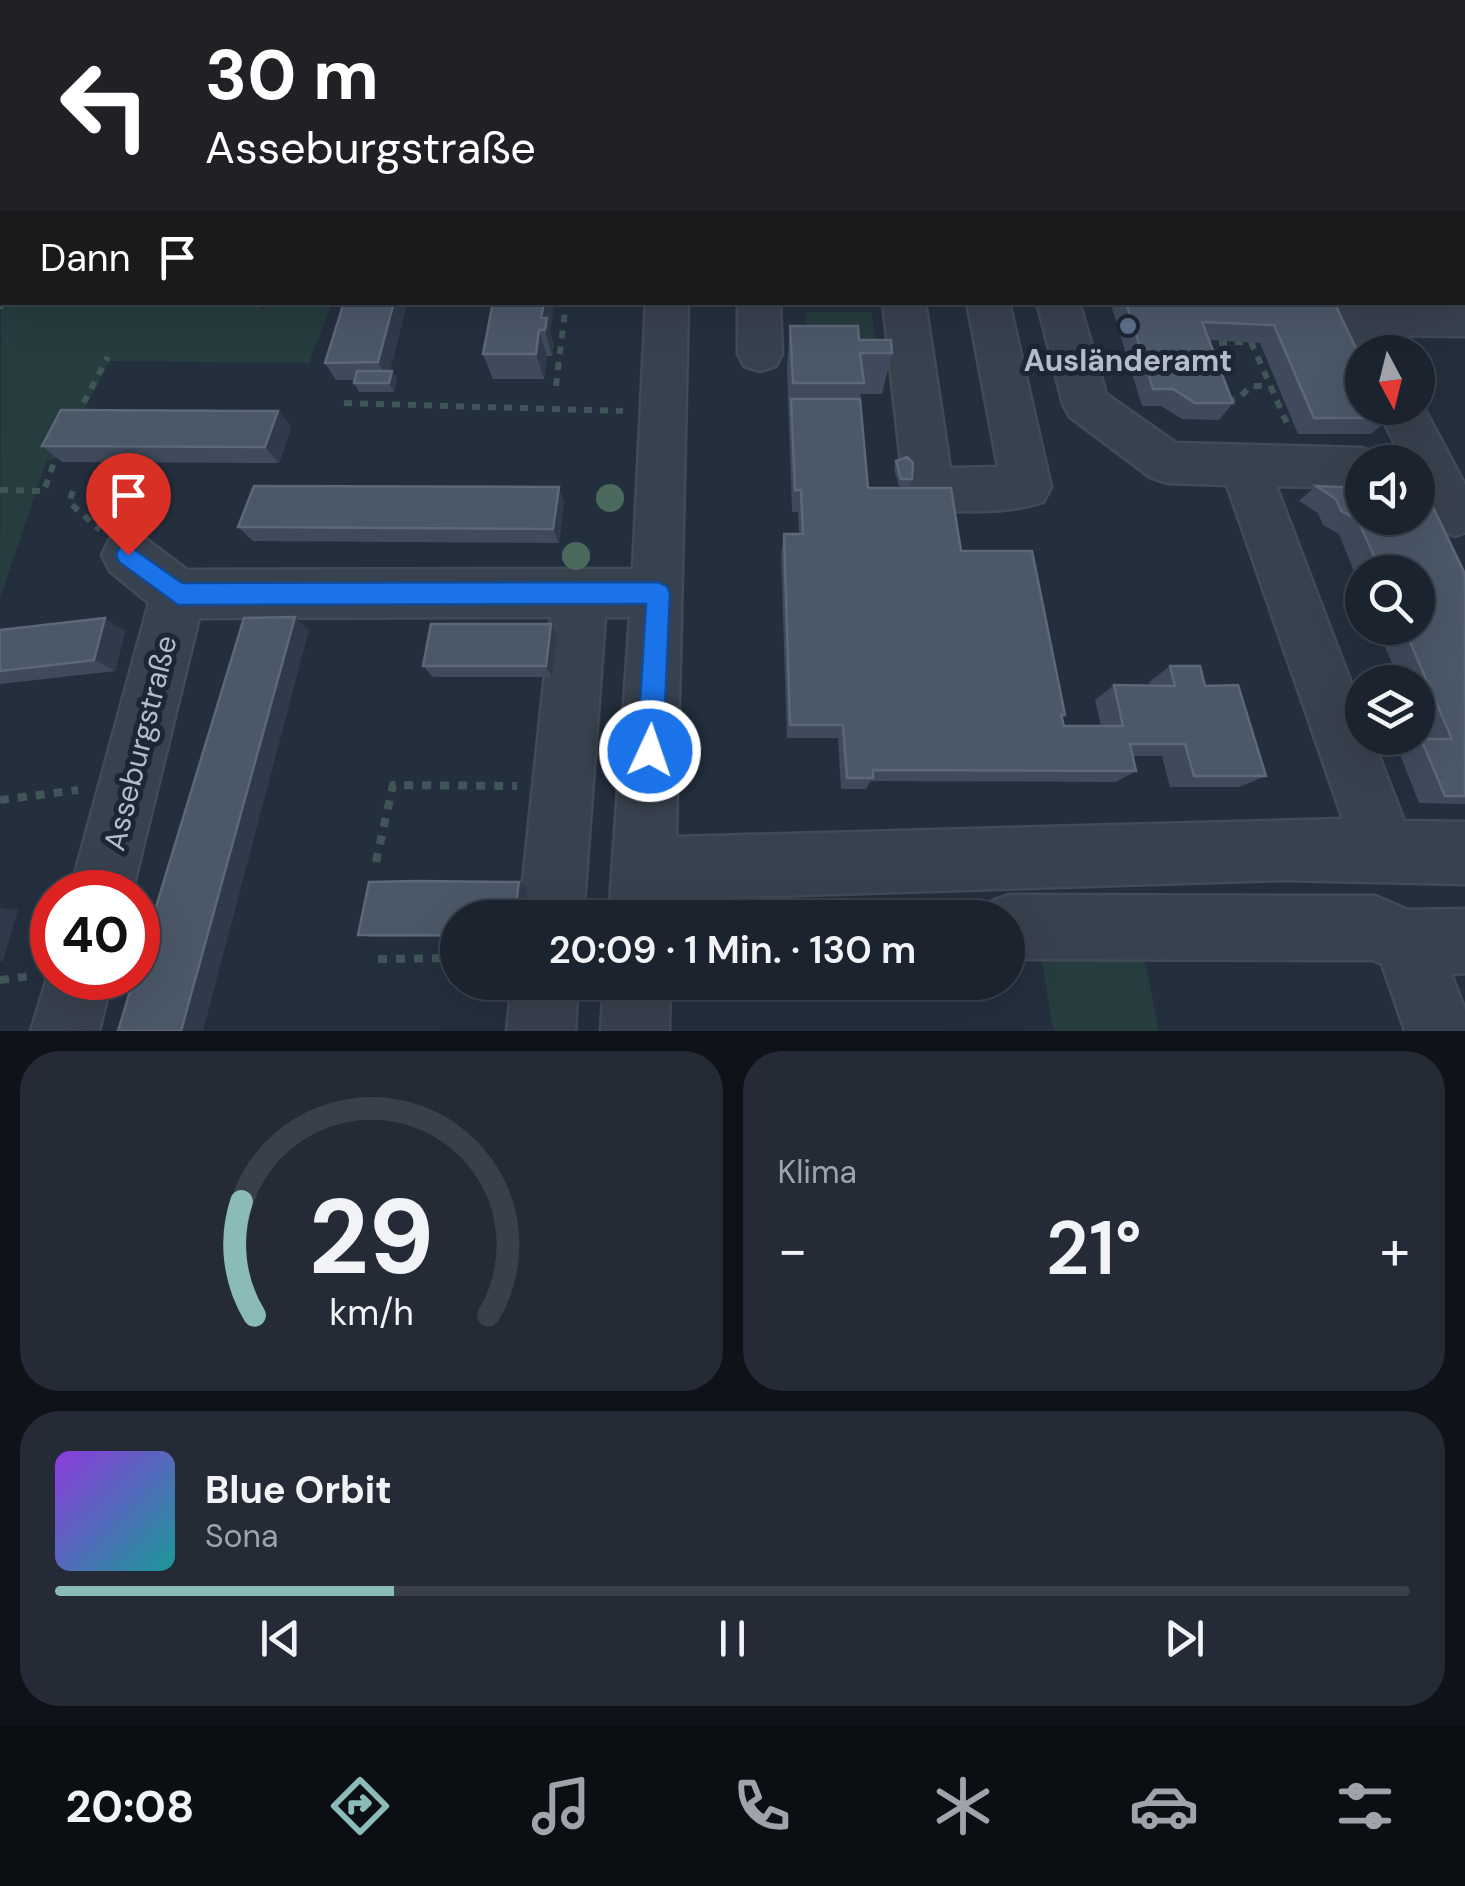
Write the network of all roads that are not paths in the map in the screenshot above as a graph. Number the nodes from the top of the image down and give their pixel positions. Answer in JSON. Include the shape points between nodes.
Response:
{"nodes":[{"id":1,"x":667,"y":305,"type":"edge"},
{"id":2,"x":760,"y":305,"type":"edge"},
{"id":3,"x":904,"y":305,"type":"edge"},
{"id":4,"x":989,"y":305,"type":"edge"},
{"id":5,"x":1059,"y":305,"type":"edge"},
{"id":6,"x":1465,"y":320,"type":"edge"},
{"id":7,"x":1363,"y":335,"type":"edge"},
{"id":8,"x":760,"y":354,"type":"dead end"},
{"id":9,"x":1408,"y":425,"type":"edge"},
{"id":10,"x":1244,"y":465,"type":"junction"},
{"id":11,"x":1345,"y":467,"type":"edge"},
{"id":12,"x":1446,"y":508,"type":"edge"},
{"id":13,"x":128,"y":555,"type":"dead end"},
{"id":14,"x":658,"y":593,"type":"junction"},
{"id":15,"x":178,"y":594,"type":"junction"},
{"id":16,"x":580,"y":594,"type":"junction"},
{"id":17,"x":1385,"y":851,"type":"junction"},
{"id":18,"x":1465,"y":853,"type":"edge"},
{"id":19,"x":107,"y":870,"type":"edge"},
{"id":20,"x":642,"y":893,"type":"edge"},
{"id":21,"x":552,"y":900,"type":"edge"},
{"id":22,"x":1025,"y":927,"type":"edge"},
{"id":23,"x":1436,"y":941,"type":"edge"},
{"id":24,"x":73,"y":1000,"type":"edge"},
{"id":25,"x":543,"y":1000,"type":"edge"},
{"id":26,"x":637,"y":1000,"type":"edge"},
{"id":27,"x":65,"y":1031,"type":"edge"},
{"id":28,"x":541,"y":1031,"type":"edge"},
{"id":29,"x":635,"y":1031,"type":"edge"},
{"id":30,"x":1439,"y":1031,"type":"edge"}],
"edges":[{"from":1,"to":14,"type":"street"},
{"from":2,"to":8,"type":"street"},
{"from":3,"to":4,"type":"street","via":[[930,490],[1026,487]]},
{"from":5,"to":10,"type":"street","via":[[1086,404],[1167,463]]},
{"from":6,"to":7,"type":"street","via":[[1354,318]]},
{"from":9,"to":12,"type":"street"},
{"from":10,"to":11,"type":"street"},
{"from":10,"to":17,"type":"street"},
{"from":13,"to":15,"type":"street","name":"Asseburgstraße"},
{"from":14,"to":16,"type":"street","name":"Asseburgstraße"},
{"from":14,"to":20,"type":"street"},
{"from":15,"to":16,"type":"street","name":"Asseburgstraße"},
{"from":15,"to":19,"type":"street","name":"Asseburgstraße"},
{"from":16,"to":21,"type":"street"},
{"from":17,"to":18,"type":"street"},
{"from":17,"to":20,"type":"street","via":[[1282,849]]},
{"from":22,"to":23,"type":"street","via":[[1375,928]]},
{"from":23,"to":30,"type":"street"},
{"from":24,"to":27,"type":"street"},
{"from":25,"to":28,"type":"street"},
{"from":26,"to":29,"type":"street"}]}
